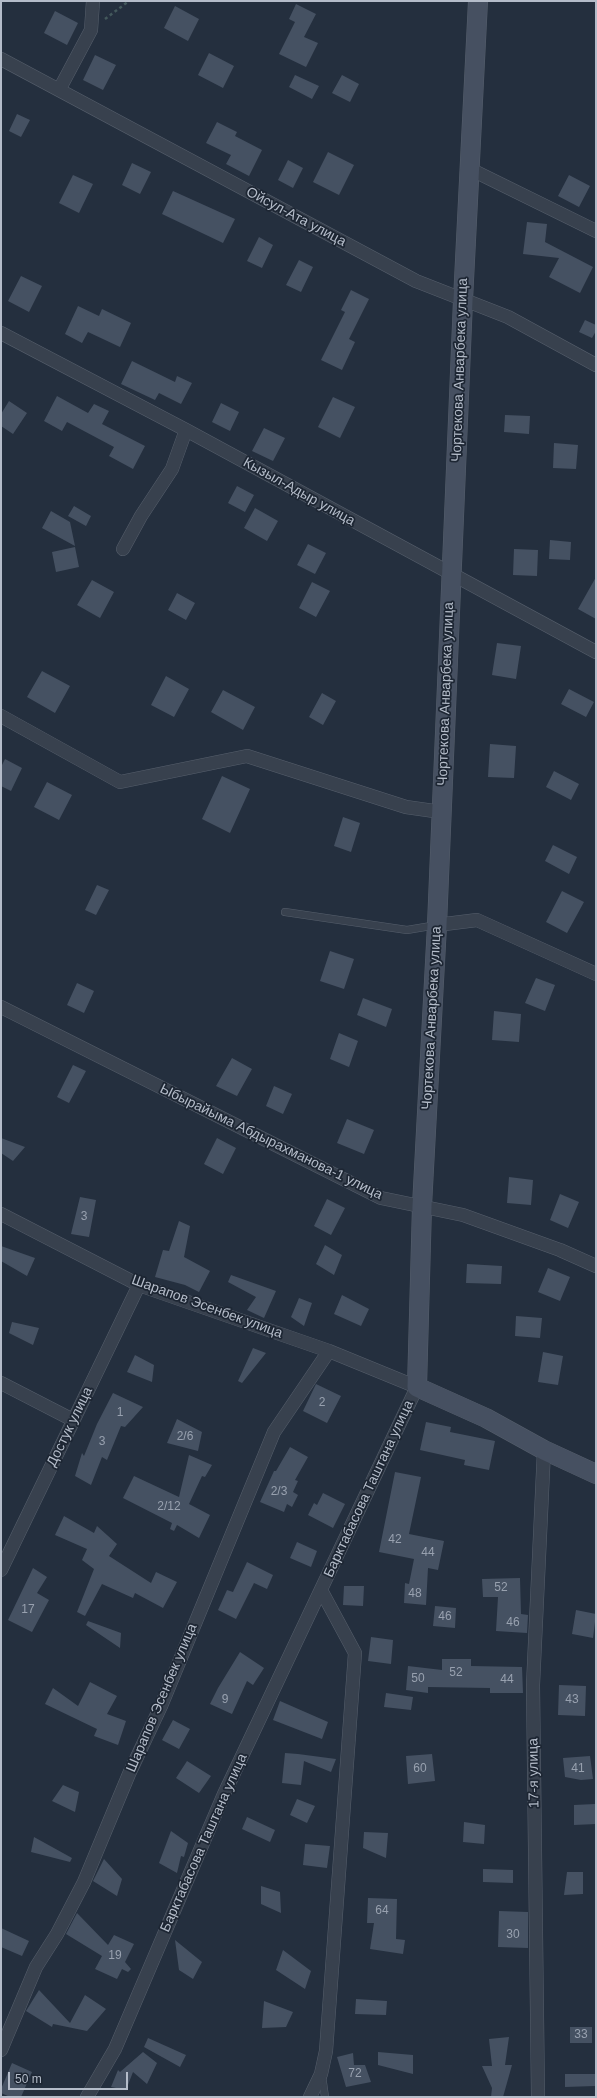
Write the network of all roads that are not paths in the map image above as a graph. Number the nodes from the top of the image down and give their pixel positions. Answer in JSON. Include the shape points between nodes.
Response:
{"nodes":[{"id":1,"x":92,"y":1,"type":"edge"},
{"id":2,"x":478,"y":1,"type":"edge"},
{"id":3,"x":1,"y":59,"type":"edge"},
{"id":4,"x":59,"y":90,"type":"junction"},
{"id":5,"x":470,"y":169,"type":"junction"},
{"id":6,"x":596,"y":231,"type":"edge"},
{"id":7,"x":463,"y":300,"type":"junction"},
{"id":8,"x":1,"y":333,"type":"edge"},
{"id":9,"x":596,"y":365,"type":"edge"},
{"id":10,"x":186,"y":430,"type":"junction"},
{"id":11,"x":123,"y":549,"type":"dead end"},
{"id":12,"x":451,"y":575,"type":"junction"},
{"id":13,"x":596,"y":652,"type":"edge"},
{"id":14,"x":1,"y":716,"type":"edge"},
{"id":15,"x":441,"y":812,"type":"junction"},
{"id":16,"x":285,"y":912,"type":"dead end"},
{"id":17,"x":437,"y":925,"type":"junction"},
{"id":18,"x":596,"y":974,"type":"edge"},
{"id":19,"x":1,"y":1007,"type":"edge"},
{"id":20,"x":422,"y":1206,"type":"junction"},
{"id":21,"x":1,"y":1214,"type":"edge"},
{"id":22,"x":596,"y":1266,"type":"edge"},
{"id":23,"x":138,"y":1285,"type":"junction"},
{"id":24,"x":330,"y":1351,"type":"junction"},
{"id":25,"x":1,"y":1383,"type":"edge"},
{"id":26,"x":417,"y":1388,"type":"junction"},
{"id":27,"x":73,"y":1420,"type":"junction"},
{"id":28,"x":544,"y":1450,"type":"junction"},
{"id":29,"x":596,"y":1474,"type":"edge"},
{"id":30,"x":6,"y":1546,"type":"edge"},
{"id":31,"x":1,"y":1570,"type":"edge"},
{"id":32,"x":321,"y":1590,"type":"junction"},
{"id":33,"x":1,"y":2050,"type":"edge"},
{"id":34,"x":321,"y":2074,"type":"junction"},
{"id":35,"x":87,"y":2097,"type":"edge"},
{"id":36,"x":310,"y":2097,"type":"edge"},
{"id":37,"x":325,"y":2097,"type":"edge"},
{"id":38,"x":538,"y":2097,"type":"edge"}],
"edges":[{"from":1,"to":4,"type":"street","via":[[90,30]]},
{"from":2,"to":5,"type":"street","name":"Чортекова Анварбека улица"},
{"from":3,"to":4,"type":"street","name":"Ойсул-Ата улица"},
{"from":4,"to":7,"type":"street","name":"Ойсул-Ата улица","via":[[416,281]]},
{"from":5,"to":6,"type":"street"},
{"from":5,"to":7,"type":"street","name":"Чортекова Анварбека улица"},
{"from":7,"to":9,"type":"street","name":"Ойсул-Ата улица","via":[[508,317]]},
{"from":7,"to":12,"type":"street","name":"Чортекова Анварбека улица"},
{"from":8,"to":10,"type":"street","name":"Кызыл-Адыр улица"},
{"from":10,"to":11,"type":"street","via":[[172,469]]},
{"from":10,"to":12,"type":"street","name":"Кызыл-Адыр улица"},
{"from":12,"to":13,"type":"street","name":"Кызыл-Адыр улица"},
{"from":12,"to":15,"type":"street","name":"Чортекова Анварбека улица"},
{"from":14,"to":15,"type":"street","via":[[120,782],[247,756],[406,807]]},
{"from":15,"to":17,"type":"street","name":"Чортекова Анварбека улица"},
{"from":16,"to":17,"type":"lane","via":[[406,930]]},
{"from":17,"to":18,"type":"street","via":[[477,920]]},
{"from":17,"to":20,"type":"street","name":"Чортекова Анварбека улица"},
{"from":19,"to":20,"type":"street","name":"Ыбырайыма Абдырахманова-1 улица","via":[[381,1198]]},
{"from":20,"to":22,"type":"street","name":"Ыбырайыма Абдырахманова-1 улица","via":[[463,1215],[560,1250]]},
{"from":20,"to":26,"type":"street","name":"Чортекова Анварбека улица"},
{"from":21,"to":23,"type":"street","name":"Шарапов Эсенбек улица"},
{"from":23,"to":24,"type":"street","name":"Шарапов Эсенбек улица"},
{"from":23,"to":27,"type":"street","name":"Достук улица"},
{"from":24,"to":26,"type":"street","name":"Шарапов Эсенбек улица"},
{"from":24,"to":33,"type":"street","name":"Шарапов Эсенбек улица","via":[[274,1432],[161,1706],[129,1774],[84,1882],[57,1934],[36,1967]]},
{"from":25,"to":27,"type":"street"},
{"from":26,"to":28,"type":"street","via":[[486,1418]]},
{"from":26,"to":32,"type":"street","name":"Барктабасова Таштана улица"},
{"from":27,"to":30,"type":"street","name":"Достук улица"},
{"from":28,"to":29,"type":"street"},
{"from":28,"to":38,"type":"street","name":"17-я улица","via":[[533,1686]]},
{"from":30,"to":31,"type":"street","name":"Достук улица"},
{"from":32,"to":34,"type":"street","name":"Барктабасова Таштана улица","via":[[355,1653],[326,2051]]},
{"from":32,"to":35,"type":"street","name":"Барктабасова Таштана улица","via":[[224,1794],[115,2049]]},
{"from":34,"to":36,"type":"street","name":"Барктабасова Таштана улица"},
{"from":34,"to":37,"type":"lane","name":"Барктабасова Таштана улица"}]}
